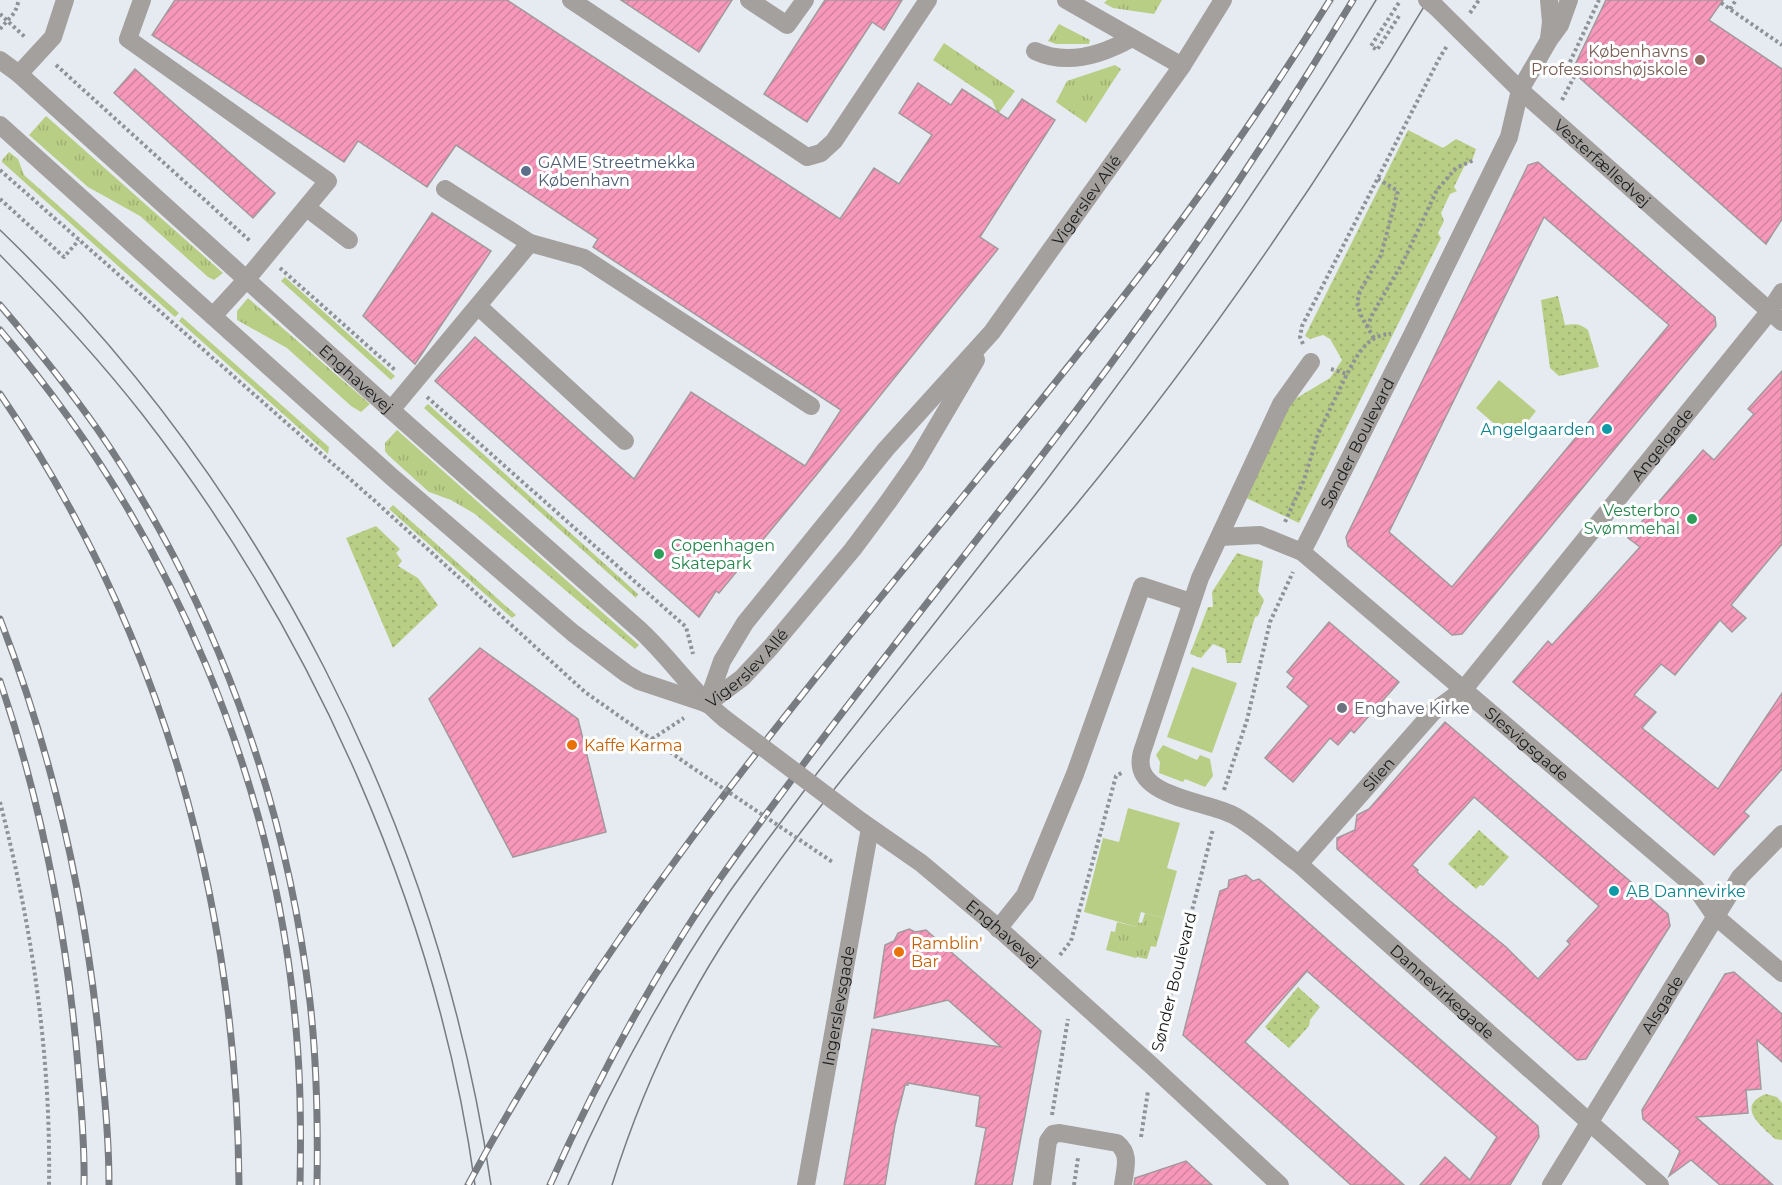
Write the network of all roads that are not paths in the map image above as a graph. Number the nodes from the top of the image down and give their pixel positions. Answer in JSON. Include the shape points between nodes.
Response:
{"nodes":[{"id":1,"x":65,"y":0,"type":"edge"},
{"id":2,"x":142,"y":0,"type":"edge"},
{"id":3,"x":571,"y":0,"type":"edge"},
{"id":4,"x":748,"y":0,"type":"edge"},
{"id":5,"x":805,"y":0,"type":"edge"},
{"id":6,"x":928,"y":0,"type":"edge"},
{"id":7,"x":1066,"y":0,"type":"edge"},
{"id":8,"x":1223,"y":0,"type":"edge"},
{"id":9,"x":1549,"y":0,"type":"edge"},
{"id":10,"x":1569,"y":0,"type":"edge"},
{"id":11,"x":1431,"y":4,"type":"edge"},
{"id":12,"x":1132,"y":38,"type":"junction"},
{"id":13,"x":1549,"y":40,"type":"junction"},
{"id":14,"x":1035,"y":51,"type":"dead end"},
{"id":15,"x":0,"y":60,"type":"edge"},
{"id":16,"x":1182,"y":66,"type":"junction"},
{"id":17,"x":19,"y":74,"type":"junction"},
{"id":18,"x":1520,"y":90,"type":"junction"},
{"id":19,"x":0,"y":125,"type":"edge"},
{"id":20,"x":445,"y":189,"type":"dead end"},
{"id":21,"x":307,"y":208,"type":"junction"},
{"id":22,"x":349,"y":240,"type":"dead end"},
{"id":23,"x":530,"y":243,"type":"junction"},
{"id":24,"x":246,"y":280,"type":"junction"},
{"id":25,"x":1782,"y":292,"type":"edge"},
{"id":26,"x":478,"y":306,"type":"junction"},
{"id":27,"x":213,"y":316,"type":"junction"},
{"id":28,"x":1776,"y":317,"type":"edge"},
{"id":29,"x":992,"y":332,"type":"junction"},
{"id":30,"x":1311,"y":362,"type":"road end"},
{"id":31,"x":811,"y":406,"type":"dead end"},
{"id":32,"x":391,"y":410,"type":"junction"},
{"id":33,"x":625,"y":441,"type":"dead end"},
{"id":34,"x":1220,"y":537,"type":"junction"},
{"id":35,"x":1302,"y":552,"type":"junction"},
{"id":36,"x":1191,"y":602,"type":"junction"},
{"id":37,"x":1464,"y":689,"type":"junction"},
{"id":38,"x":707,"y":704,"type":"junction"},
{"id":39,"x":866,"y":825,"type":"junction"},
{"id":40,"x":1782,"y":834,"type":"edge"},
{"id":41,"x":1299,"y":864,"type":"junction"},
{"id":42,"x":1715,"y":916,"type":"junction"},
{"id":43,"x":998,"y":929,"type":"junction"},
{"id":44,"x":1782,"y":973,"type":"edge"},
{"id":45,"x":1589,"y":1123,"type":"junction"},
{"id":46,"x":806,"y":1185,"type":"edge"},
{"id":47,"x":1042,"y":1185,"type":"edge"},
{"id":48,"x":1123,"y":1185,"type":"edge"},
{"id":49,"x":1280,"y":1185,"type":"edge"},
{"id":50,"x":1551,"y":1185,"type":"edge"},
{"id":51,"x":1660,"y":1185,"type":"edge"}],
"edges":[{"from":1,"to":17,"type":"street","via":[[52,37]]},
{"from":2,"to":21,"type":"street","via":[[128,39],[328,181]]},
{"from":3,"to":6,"type":"street","via":[[807,157],[821,153],[834,141]]},
{"from":4,"to":5,"type":"street","via":[[787,25]]},
{"from":7,"to":12,"type":"street"},
{"from":8,"to":16,"type":"street","name":"Vigerslev Allé"},
{"from":9,"to":13,"type":"street"},
{"from":10,"to":13,"type":"street","name":"Sønder Boulevard","via":[[1560,25]]},
{"from":11,"to":18,"type":"street","name":"Vesterfælledvej"},
{"from":12,"to":14,"type":"street","via":[[1108,51],[1085,56],[1062,59]]},
{"from":12,"to":16,"type":"street"},
{"from":13,"to":18,"type":"street","name":"Sønder Boulevard"},
{"from":15,"to":17,"type":"street","name":"Enghavevej"},
{"from":16,"to":29,"type":"street","name":"Vigerslev Allé"},
{"from":17,"to":24,"type":"street","name":"Enghavevej"},
{"from":18,"to":28,"type":"street","name":"Vesterfælledvej"},
{"from":18,"to":35,"type":"street","name":"Sønder Boulevard","via":[[1509,137]]},
{"from":19,"to":27,"type":"street","name":"Enghavevej"},
{"from":20,"to":23,"type":"street"},
{"from":21,"to":22,"type":"street"},
{"from":21,"to":24,"type":"street"},
{"from":23,"to":26,"type":"street"},
{"from":23,"to":31,"type":"street","via":[[584,258]]},
{"from":24,"to":27,"type":"street"},
{"from":24,"to":32,"type":"street","name":"Enghavevej"},
{"from":25,"to":28,"type":"street","name":"Angelgade"},
{"from":26,"to":32,"type":"street"},
{"from":26,"to":33,"type":"street"},
{"from":27,"to":38,"type":"street","name":"Enghavevej","via":[[393,478],[603,657],[639,681]]},
{"from":28,"to":37,"type":"street","name":"Angelgade"},
{"from":29,"to":38,"type":"street","name":"Vigerslev Allé","via":[[940,423],[881,512],[771,647],[742,678]]},
{"from":29,"to":38,"type":"street","name":"Vigerslev Allé","via":[[886,449],[745,623],[722,661]]},
{"from":30,"to":34,"type":"street","via":[[1281,404]]},
{"from":32,"to":38,"type":"street","name":"Enghavevej","via":[[664,652]]},
{"from":34,"to":35,"type":"street","name":"Slesvigsgade","via":[[1260,535]]},
{"from":34,"to":36,"type":"street"},
{"from":35,"to":37,"type":"street","name":"Slesvigsgade"},
{"from":36,"to":41,"type":"street","name":"Dannevirkegade","via":[[1139,763],[1142,771],[1162,791],[1236,816]]},
{"from":36,"to":43,"type":"street","via":[[1142,586],[1035,873],[1025,895]]},
{"from":37,"to":41,"type":"street","name":"Slien","via":[[1433,712]]},
{"from":37,"to":42,"type":"street","name":"Slesvigsgade","via":[[1695,887]]},
{"from":38,"to":39,"type":"street","name":"Enghavevej","bridge":true},
{"from":39,"to":43,"type":"street","name":"Enghavevej","via":[[921,863]]},
{"from":39,"to":46,"type":"street","name":"Ingerslevsgade"},
{"from":40,"to":42,"type":"street","name":"Alsgade","via":[[1740,877]]},
{"from":41,"to":45,"type":"street","name":"Dannevirkegade"},
{"from":42,"to":44,"type":"street","name":"Slesvigsgade"},
{"from":42,"to":45,"type":"street","name":"Alsgade"},
{"from":43,"to":49,"type":"street","name":"Enghavevej"},
{"from":45,"to":50,"type":"street","name":"Alsgade"},
{"from":45,"to":51,"type":"street","name":"Dannevirkegade"},
{"from":47,"to":48,"type":"street","via":[[1048,1141],[1060,1132],[1117,1143],[1124,1148],[1127,1158]]}]}
